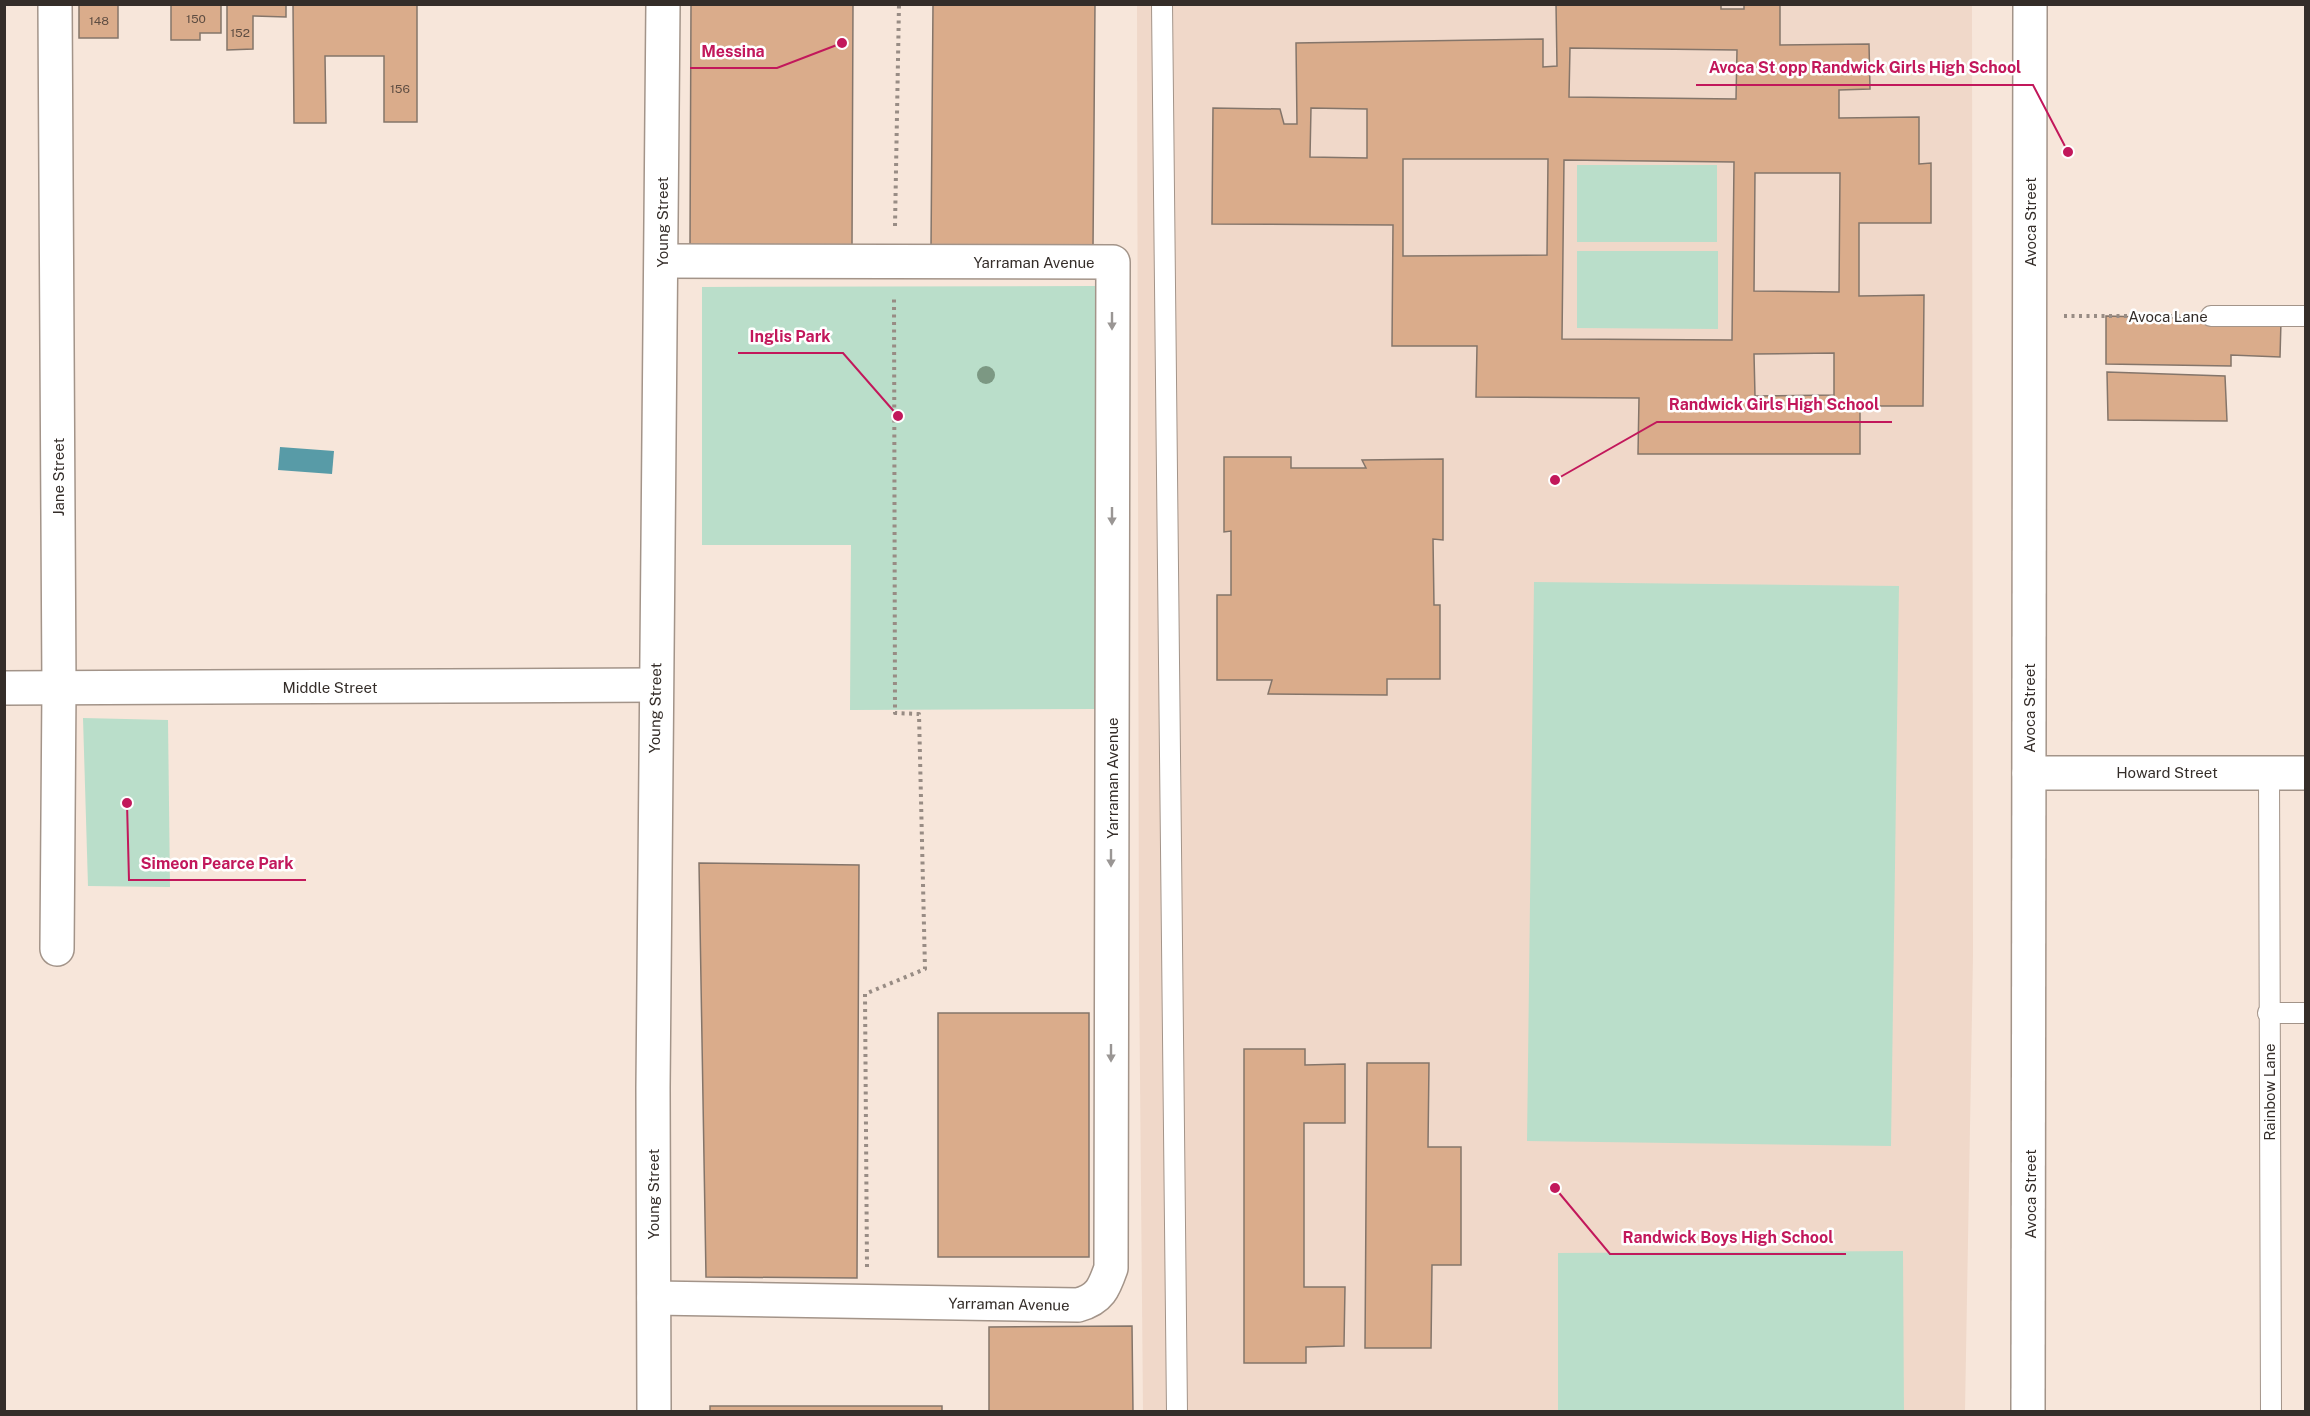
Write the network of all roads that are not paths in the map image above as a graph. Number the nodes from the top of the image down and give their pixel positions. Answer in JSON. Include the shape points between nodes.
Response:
{"nodes":[{"id":1,"x":55,"y":4,"type":"edge"},
{"id":2,"x":663,"y":4,"type":"edge"},
{"id":3,"x":1162,"y":4,"type":"edge"},
{"id":4,"x":2030,"y":4,"type":"edge"},
{"id":5,"x":662,"y":261,"type":"junction"},
{"id":6,"x":2211,"y":316,"type":"road end"},
{"id":7,"x":2306,"y":316,"type":"edge"},
{"id":8,"x":656,"y":685,"type":"junction"},
{"id":9,"x":4,"y":688,"type":"edge"},
{"id":10,"x":59,"y":688,"type":"junction"},
{"id":11,"x":2029,"y":773,"type":"junction"},
{"id":12,"x":2270,"y":773,"type":"junction"},
{"id":13,"x":2306,"y":773,"type":"edge"},
{"id":14,"x":57,"y":949,"type":"dead end"},
{"id":15,"x":2268,"y":1013,"type":"junction"},
{"id":16,"x":2306,"y":1013,"type":"edge"},
{"id":17,"x":654,"y":1298,"type":"junction"},
{"id":18,"x":654,"y":1412,"type":"edge"},
{"id":19,"x":1177,"y":1412,"type":"edge"},
{"id":20,"x":2028,"y":1412,"type":"edge"},
{"id":21,"x":2271,"y":1412,"type":"edge"}],
"edges":[{"from":1,"to":10,"type":"street","name":"Jane Street"},
{"from":2,"to":5,"type":"street","name":"Young Street"},
{"from":3,"to":19,"type":"lane"},
{"from":4,"to":11,"type":"street","name":"Avoca Street"},
{"from":5,"to":8,"type":"street","name":"Young Street"},
{"from":5,"to":17,"type":"street","name":"Yarraman Avenue","one_way":true,"via":[[1113,262],[1111,1268],[1104,1288],[1090,1301],[1078,1305]]},
{"from":6,"to":7,"type":"lane","name":"Avoca Lane"},
{"from":8,"to":10,"type":"street","name":"Middle Street"},
{"from":8,"to":17,"type":"street","name":"Young Street"},
{"from":9,"to":10,"type":"street","name":"Middle Street"},
{"from":10,"to":14,"type":"street","name":"Jane Street"},
{"from":11,"to":12,"type":"street","name":"Howard Street"},
{"from":11,"to":20,"type":"street","name":"Avoca Street"},
{"from":12,"to":13,"type":"street","name":"Howard Street"},
{"from":12,"to":15,"type":"lane","name":"Rainbow Lane"},
{"from":15,"to":16,"type":"lane"},
{"from":15,"to":21,"type":"lane","name":"Rainbow Lane"},
{"from":17,"to":18,"type":"street","name":"Young Street"}]}
